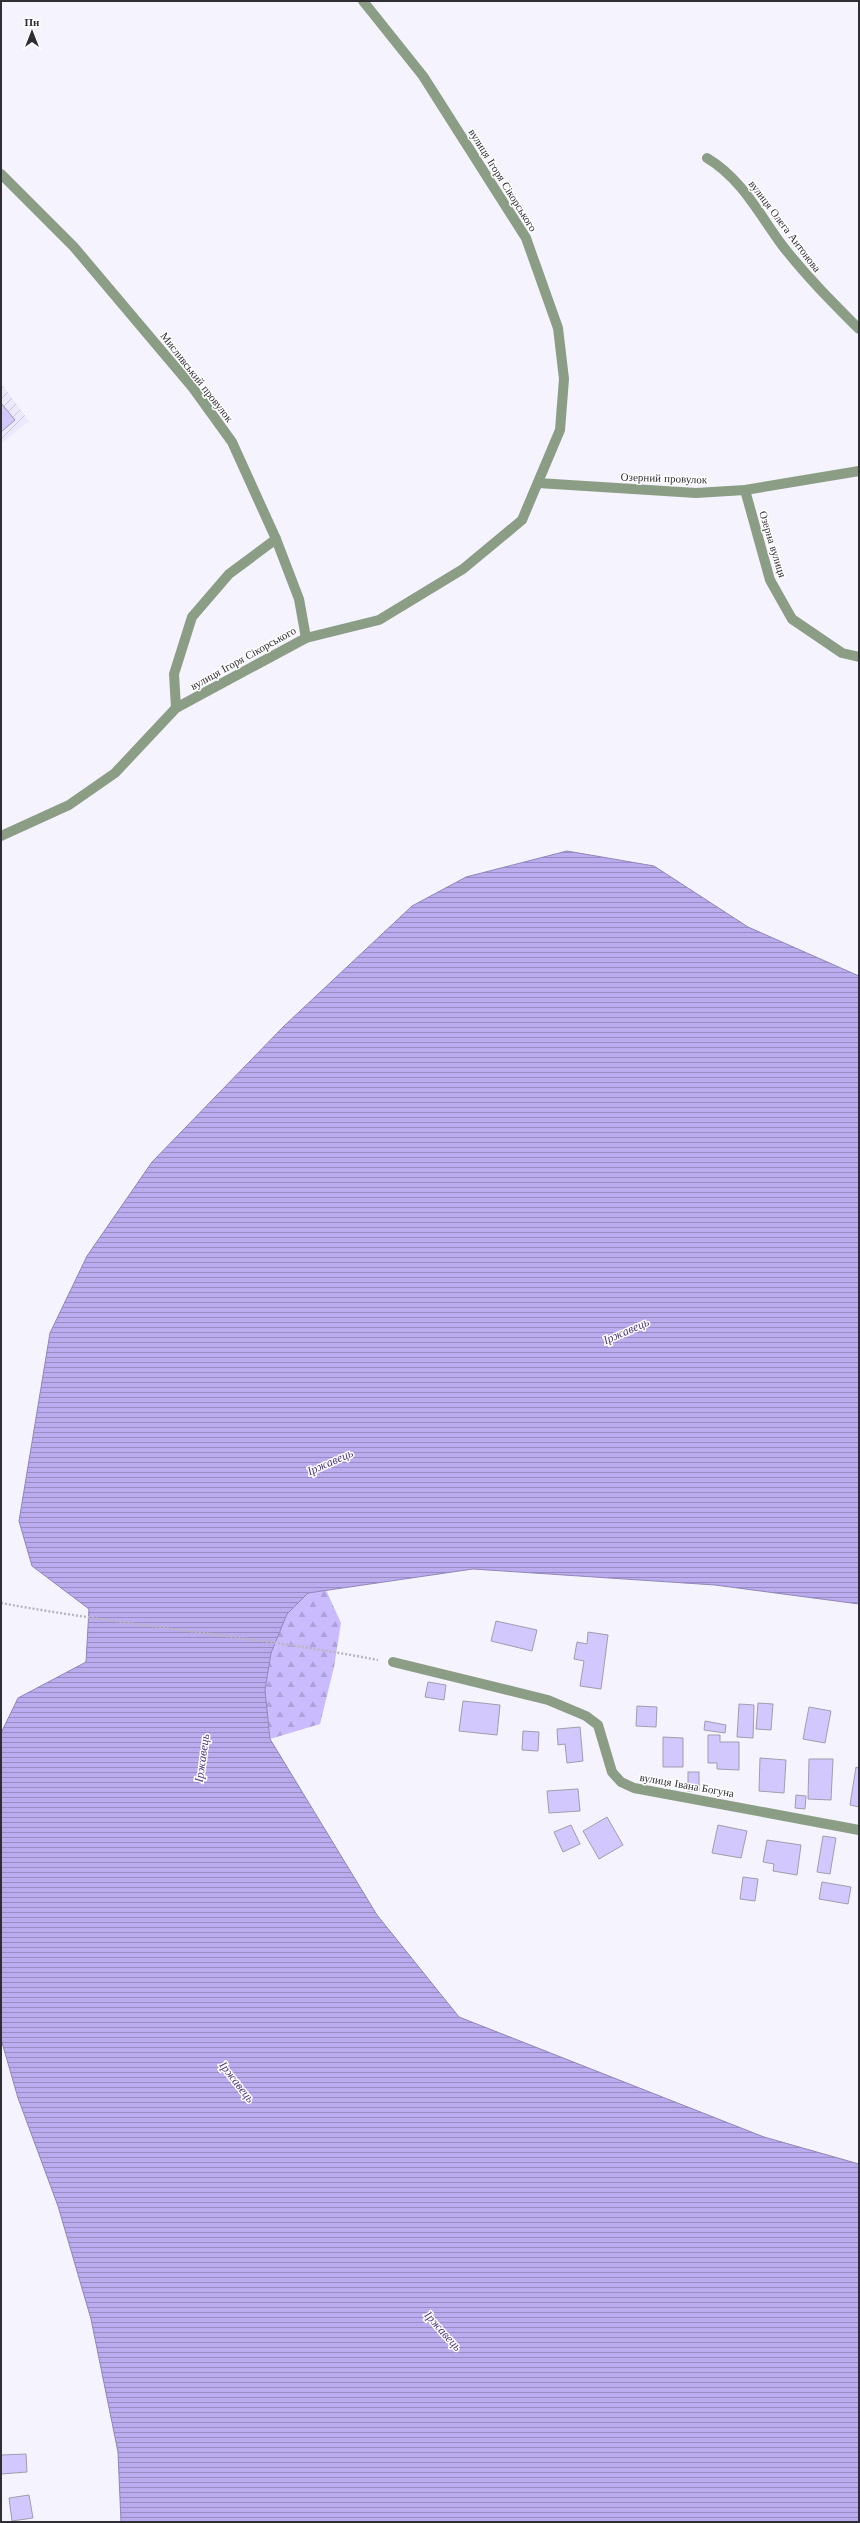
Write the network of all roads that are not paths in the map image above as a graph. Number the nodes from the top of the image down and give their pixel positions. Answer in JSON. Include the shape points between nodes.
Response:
{"nodes":[{"id":1,"x":363,"y":1,"type":"edge"},
{"id":2,"x":707,"y":158,"type":"dead end"},
{"id":3,"x":1,"y":174,"type":"edge"},
{"id":4,"x":859,"y":329,"type":"edge"},
{"id":5,"x":859,"y":471,"type":"edge"},
{"id":6,"x":538,"y":483,"type":"junction"},
{"id":7,"x":745,"y":490,"type":"junction"},
{"id":8,"x":276,"y":539,"type":"junction"},
{"id":9,"x":306,"y":638,"type":"junction"},
{"id":10,"x":859,"y":657,"type":"edge"},
{"id":11,"x":176,"y":708,"type":"junction"},
{"id":12,"x":1,"y":836,"type":"edge"},
{"id":13,"x":393,"y":1662,"type":"road end"},
{"id":14,"x":859,"y":1830,"type":"edge"}],
"edges":[{"from":1,"to":6,"type":"street","name":"вулиця Ігоря Сікорського","via":[[423,76],[526,238],[558,328],[564,379],[560,430]]},
{"from":2,"to":4,"type":"street","name":"вулиця Олега Антонова","via":[[738,183],[808,278]]},
{"from":3,"to":8,"type":"street","name":"Мисливський провулок","via":[[74,246],[193,388],[232,442]]},
{"from":5,"to":7,"type":"street","name":"Озерний провулок"},
{"from":6,"to":7,"type":"street","name":"Озерний провулок","via":[[696,493]]},
{"from":6,"to":9,"type":"street","name":"вулиця Ігоря Сікорського","via":[[522,520],[462,569],[379,620]]},
{"from":7,"to":10,"type":"street","name":"Озерна вулиця","via":[[770,580],[792,620],[842,653]]},
{"from":8,"to":9,"type":"street","name":"Мисливський провулок","via":[[299,599]]},
{"from":8,"to":11,"type":"street","name":"вулиця Ігоря Сікорського","via":[[229,574],[192,617],[174,674]]},
{"from":9,"to":11,"type":"street","name":"вулиця Ігоря Сікорського"},
{"from":11,"to":12,"type":"street","name":"вулиця Ігоря Сікорського","via":[[115,773],[69,805]]},
{"from":13,"to":14,"type":"street","name":"вулиця Івана Богуна","via":[[548,1700],[586,1716],[598,1725],[612,1772],[621,1782],[634,1788]]}]}
